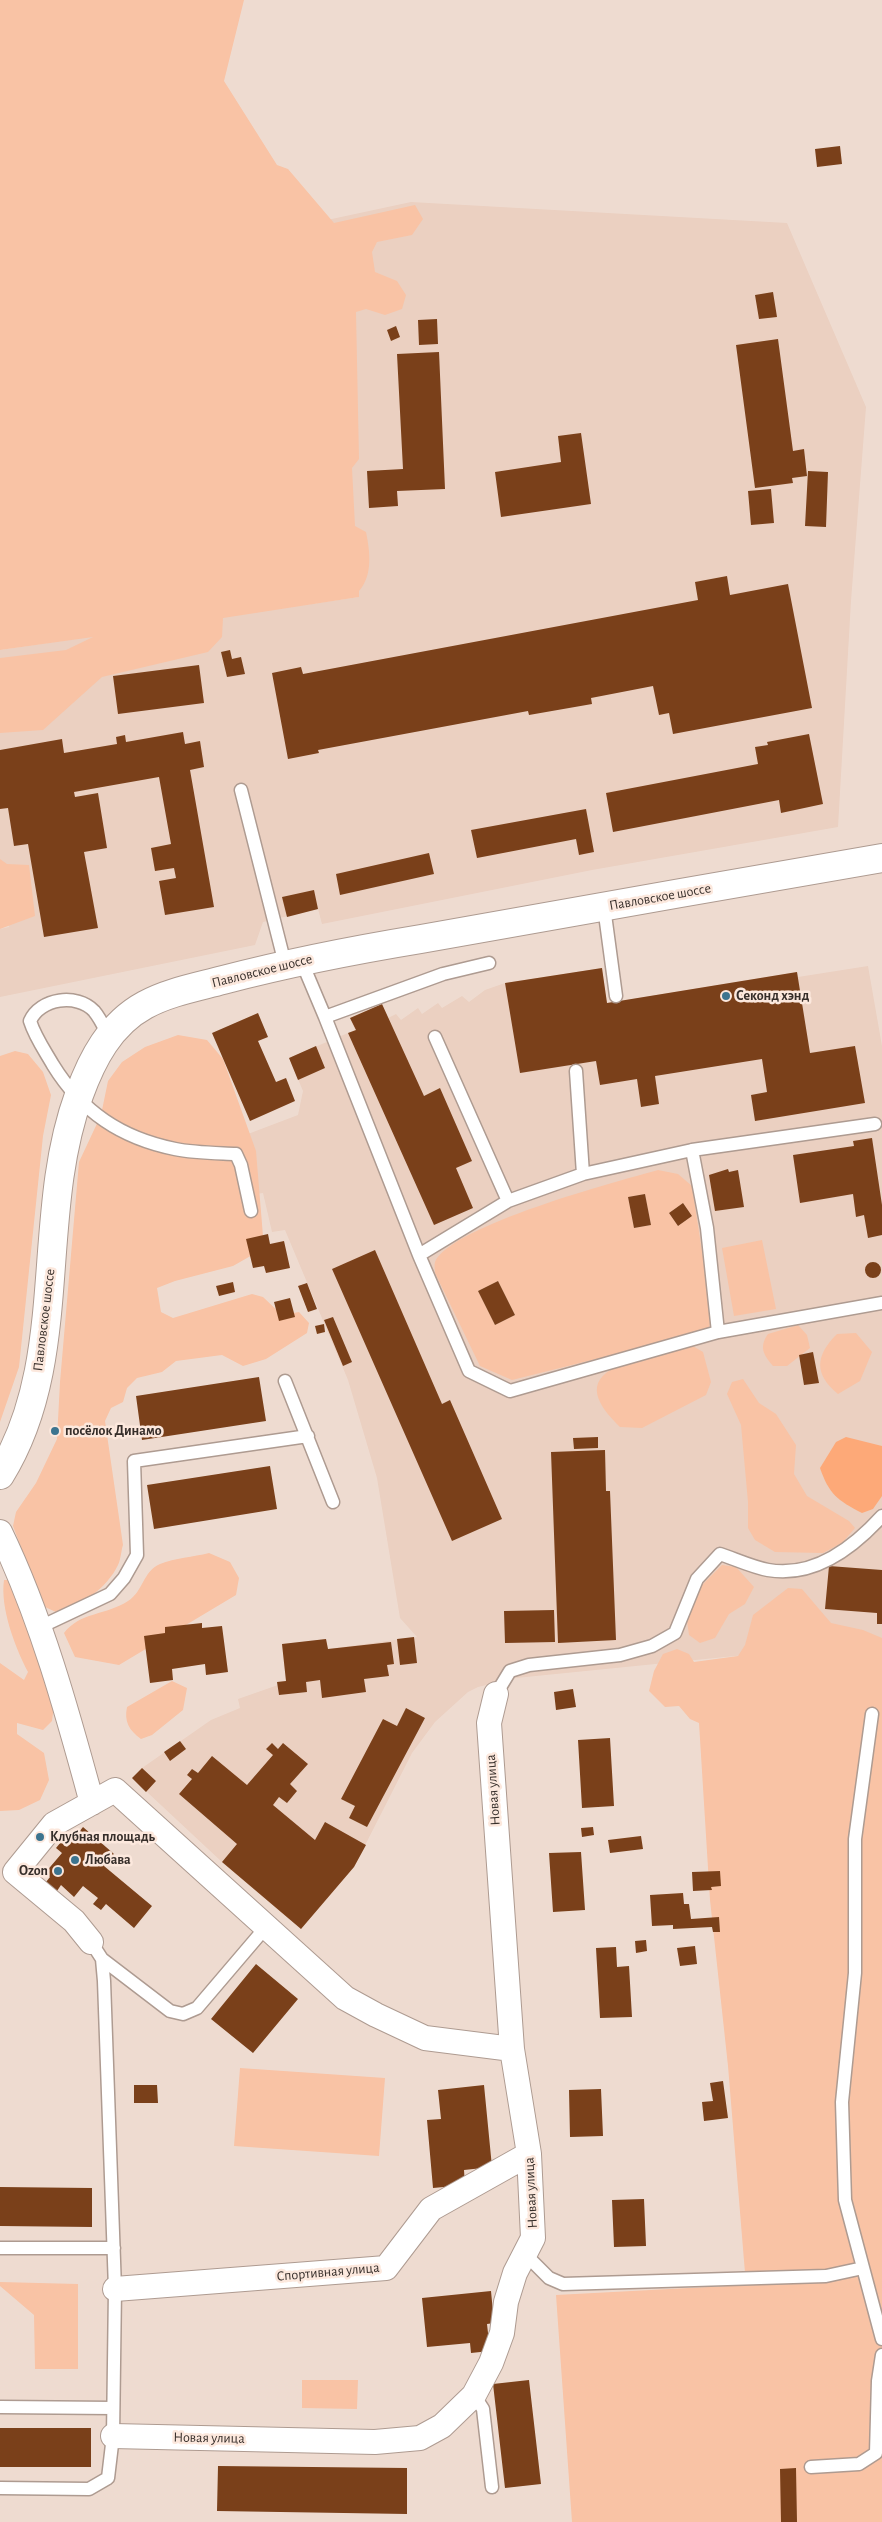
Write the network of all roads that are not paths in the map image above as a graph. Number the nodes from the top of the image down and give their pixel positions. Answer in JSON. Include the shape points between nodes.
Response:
{"nodes":[{"id":1,"x":241,"y":790,"type":"dead end"},
{"id":2,"x":881,"y":858,"type":"edge"},
{"id":3,"x":604,"y":907,"type":"junction"},
{"id":4,"x":293,"y":962,"type":"junction"},
{"id":5,"x":489,"y":963,"type":"dead end"},
{"id":6,"x":616,"y":996,"type":"dead end"},
{"id":7,"x":325,"y":1017,"type":"junction"},
{"id":8,"x":108,"y":1035,"type":"junction"},
{"id":9,"x":436,"y":1037,"type":"dead end"},
{"id":10,"x":576,"y":1071,"type":"dead end"},
{"id":11,"x":77,"y":1098,"type":"junction"},
{"id":12,"x":875,"y":1124,"type":"dead end"},
{"id":13,"x":692,"y":1150,"type":"junction"},
{"id":14,"x":583,"y":1174,"type":"junction"},
{"id":15,"x":508,"y":1201,"type":"junction"},
{"id":16,"x":251,"y":1211,"type":"dead end"},
{"id":17,"x":419,"y":1255,"type":"junction"},
{"id":18,"x":882,"y":1303,"type":"edge"},
{"id":19,"x":718,"y":1332,"type":"junction"},
{"id":20,"x":285,"y":1381,"type":"dead end"},
{"id":21,"x":308,"y":1436,"type":"junction"},
{"id":22,"x":0,"y":1475,"type":"edge"},
{"id":23,"x":333,"y":1502,"type":"dead end"},
{"id":24,"x":882,"y":1516,"type":"edge"},
{"id":25,"x":0,"y":1532,"type":"edge"},
{"id":26,"x":38,"y":1628,"type":"junction"},
{"id":27,"x":496,"y":1694,"type":"joint"},
{"id":28,"x":872,"y":1714,"type":"dead end"},
{"id":29,"x":92,"y":1803,"type":"junction"},
{"id":30,"x":266,"y":1927,"type":"junction"},
{"id":31,"x":96,"y":1951,"type":"junction"},
{"id":32,"x":512,"y":2050,"type":"junction"},
{"id":33,"x":529,"y":2154,"type":"junction"},
{"id":34,"x":0,"y":2248,"type":"edge"},
{"id":35,"x":114,"y":2248,"type":"junction"},
{"id":36,"x":525,"y":2254,"type":"junction"},
{"id":37,"x":863,"y":2268,"type":"junction"},
{"id":38,"x":115,"y":2289,"type":"junction"},
{"id":39,"x":882,"y":2339,"type":"edge"},
{"id":40,"x":882,"y":2355,"type":"edge"},
{"id":41,"x":474,"y":2395,"type":"junction"},
{"id":42,"x":0,"y":2406,"type":"edge"},
{"id":43,"x":113,"y":2408,"type":"junction"},
{"id":44,"x":113,"y":2436,"type":"junction"},
{"id":45,"x":811,"y":2466,"type":"dead end"},
{"id":46,"x":492,"y":2487,"type":"dead end"},
{"id":47,"x":0,"y":2488,"type":"edge"}],
"edges":[{"from":1,"to":4,"type":"lane"},
{"from":2,"to":3,"type":"main road","name":"Павловское шоссе"},
{"from":3,"to":4,"type":"main road","name":"Павловское шоссе"},
{"from":3,"to":6,"type":"lane"},
{"from":4,"to":7,"type":"lane"},
{"from":4,"to":8,"type":"main road","name":"Павловское шоссе","via":[[169,995],[144,1006]]},
{"from":5,"to":7,"type":"lane","via":[[443,974]]},
{"from":7,"to":17,"type":"lane"},
{"from":8,"to":11,"type":"main road","name":"Павловское шоссе"},
{"from":8,"to":11,"type":"lane","via":[[93,1010],[77,1002],[61,1000],[47,1004],[35,1011],[30,1021],[61,1078]]},
{"from":9,"to":15,"type":"lane"},
{"from":10,"to":14,"type":"lane"},
{"from":11,"to":16,"type":"lane","via":[[95,1116],[134,1138],[176,1150],[236,1154]]},
{"from":11,"to":22,"type":"main road","name":"Павловское шоссе","via":[[59,1180],[42,1358],[30,1411]]},
{"from":12,"to":13,"type":"lane"},
{"from":13,"to":14,"type":"lane"},
{"from":13,"to":19,"type":"lane","via":[[707,1228]]},
{"from":14,"to":15,"type":"lane"},
{"from":15,"to":17,"type":"lane"},
{"from":17,"to":19,"type":"lane","via":[[469,1370],[510,1391]]},
{"from":18,"to":19,"type":"lane"},
{"from":20,"to":21,"type":"lane"},
{"from":21,"to":23,"type":"lane"},
{"from":21,"to":26,"type":"lane","via":[[134,1462],[137,1555],[124,1578],[110,1594]]},
{"from":24,"to":27,"type":"lane","via":[[837,1556],[798,1571],[768,1570],[720,1554],[697,1579],[675,1633],[652,1646],[620,1655],[529,1664],[510,1671]]},
{"from":25,"to":26,"type":"street","via":[[21,1575]]},
{"from":26,"to":29,"type":"street"},
{"from":27,"to":32,"type":"street","name":"Новая улица","via":[[489,1723]]},
{"from":28,"to":37,"type":"lane","via":[[855,1838],[856,1973],[842,2102],[845,2200]]},
{"from":29,"to":30,"type":"street","via":[[115,1790]]},
{"from":29,"to":31,"type":"street","via":[[54,1824],[15,1872],[74,1921]]},
{"from":30,"to":31,"type":"lane","via":[[197,2008],[183,2014],[170,2011]]},
{"from":30,"to":32,"type":"street","via":[[345,1998],[376,2016],[425,2038]]},
{"from":31,"to":35,"type":"lane","via":[[104,1981]]},
{"from":32,"to":33,"type":"street","name":"Новая улица"},
{"from":33,"to":36,"type":"street","name":"Новая улица","via":[[533,2238]]},
{"from":33,"to":38,"type":"street","name":"Спортивная улица","via":[[431,2209],[386,2268]]},
{"from":34,"to":35,"type":"lane"},
{"from":35,"to":38,"type":"lane"},
{"from":36,"to":37,"type":"lane","via":[[548,2278],[563,2284],[826,2276]]},
{"from":36,"to":41,"type":"street","name":"Новая улица","via":[[510,2288],[502,2334]]},
{"from":37,"to":39,"type":"lane"},
{"from":38,"to":43,"type":"lane"},
{"from":40,"to":45,"type":"lane","via":[[876,2453],[859,2464]]},
{"from":41,"to":44,"type":"street","name":"Новая улица","via":[[442,2426],[420,2438],[375,2442]]},
{"from":41,"to":46,"type":"lane","via":[[483,2409]]},
{"from":42,"to":43,"type":"lane"},
{"from":43,"to":44,"type":"lane"},
{"from":44,"to":47,"type":"lane","via":[[108,2478],[90,2490]]}]}
